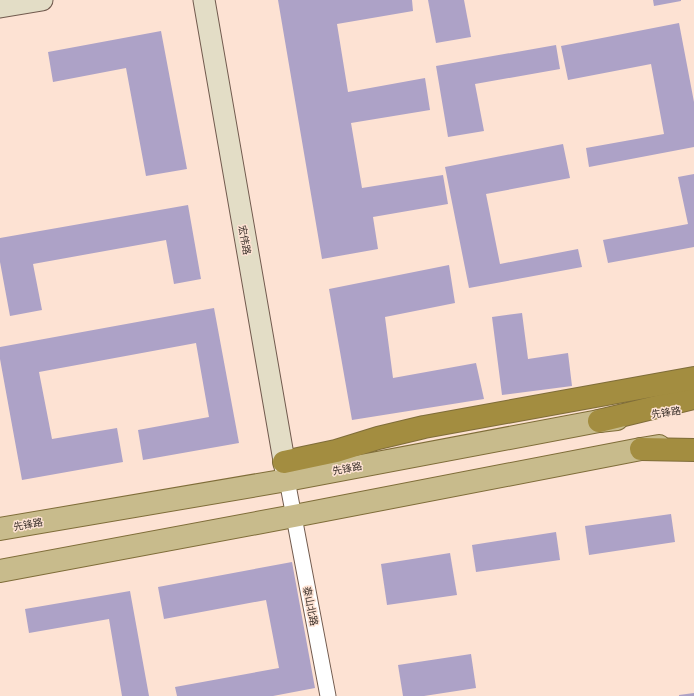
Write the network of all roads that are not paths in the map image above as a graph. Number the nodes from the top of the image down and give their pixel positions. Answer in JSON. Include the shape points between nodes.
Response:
{"nodes":[{"id":1,"x":42,"y":0,"type":"edge"},
{"id":2,"x":204,"y":0,"type":"edge"},
{"id":3,"x":0,"y":7,"type":"edge"},
{"id":4,"x":694,"y":378,"type":"edge"},
{"id":5,"x":694,"y":398,"type":"edge"},
{"id":6,"x":694,"y":408,"type":"edge"},
{"id":7,"x":599,"y":421,"type":"junction"},
{"id":8,"x":694,"y":441,"type":"edge"},
{"id":9,"x":641,"y":449,"type":"junction"},
{"id":10,"x":694,"y":450,"type":"edge"},
{"id":11,"x":286,"y":471,"type":"junction"},
{"id":12,"x":294,"y":516,"type":"junction"},
{"id":13,"x":0,"y":529,"type":"edge"},
{"id":14,"x":0,"y":571,"type":"edge"},
{"id":15,"x":328,"y":696,"type":"edge"}],
"edges":[{"from":1,"to":3,"type":"main road"},
{"from":2,"to":11,"type":"main road","name":"宏伟路"},
{"from":4,"to":11,"type":"highway","via":[[424,427],[336,451]]},
{"from":5,"to":7,"type":"highway"},
{"from":6,"to":7,"type":"main road","name":"先锋路"},
{"from":7,"to":11,"type":"main road","name":"先锋路"},
{"from":8,"to":9,"type":"main road"},
{"from":9,"to":10,"type":"highway"},
{"from":9,"to":12,"type":"main road"},
{"from":11,"to":12,"type":"street","name":"泰山北路"},
{"from":11,"to":13,"type":"main road","name":"先锋路"},
{"from":12,"to":14,"type":"main road"},
{"from":12,"to":15,"type":"street","name":"泰山北路"}]}
